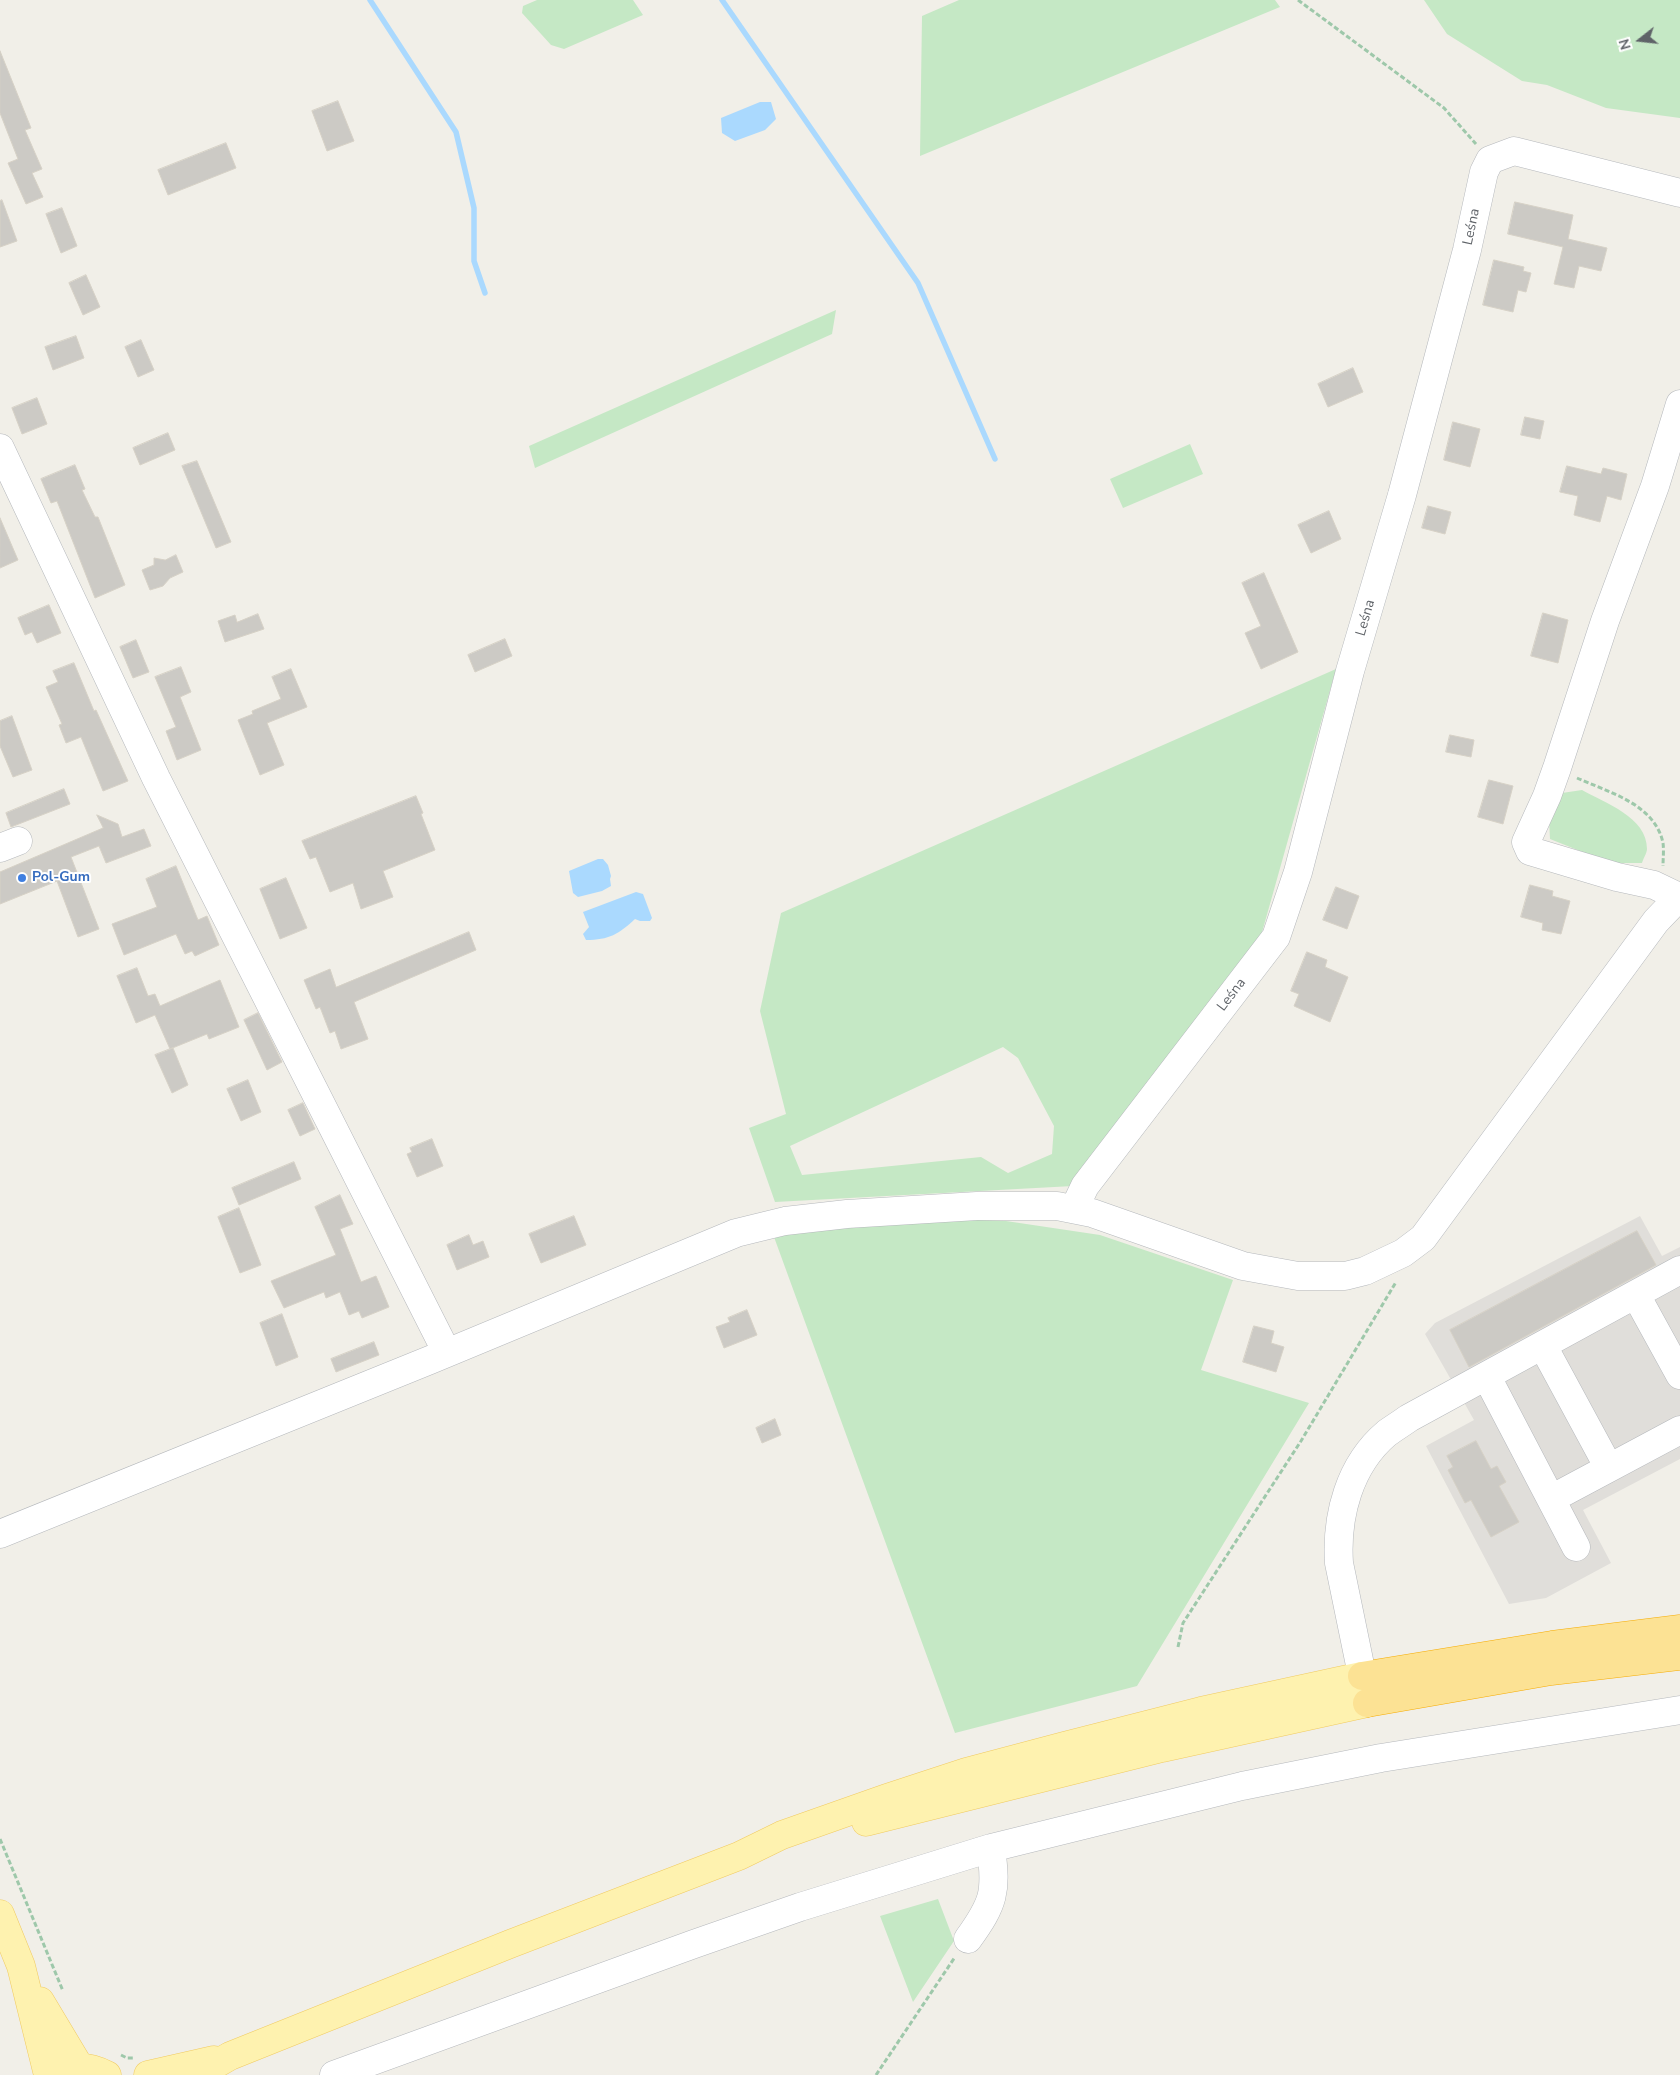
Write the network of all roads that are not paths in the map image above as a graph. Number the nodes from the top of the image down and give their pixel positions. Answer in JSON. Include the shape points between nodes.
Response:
{"nodes":[{"id":1,"x":1680,"y":192,"type":"edge"},
{"id":2,"x":1680,"y":404,"type":"edge"},
{"id":3,"x":0,"y":448,"type":"edge"},
{"id":4,"x":1674,"y":894,"type":"edge"},
{"id":5,"x":1074,"y":1210,"type":"junction"},
{"id":6,"x":1680,"y":1270,"type":"edge"},
{"id":7,"x":1636,"y":1294,"type":"junction"},
{"id":8,"x":1543,"y":1346,"type":"junction"},
{"id":9,"x":447,"y":1353,"type":"junction"},
{"id":10,"x":1680,"y":1375,"type":"edge"},
{"id":11,"x":1487,"y":1377,"type":"junction"},
{"id":12,"x":1680,"y":1430,"type":"edge"},
{"id":13,"x":1609,"y":1468,"type":"junction"},
{"id":14,"x":1551,"y":1500,"type":"junction"},
{"id":15,"x":0,"y":1534,"type":"edge"},
{"id":16,"x":1576,"y":1547,"type":"dead end"},
{"id":17,"x":1680,"y":1629,"type":"edge"},
{"id":18,"x":1680,"y":1656,"type":"edge"},
{"id":19,"x":1362,"y":1676,"type":"junction"},
{"id":20,"x":1367,"y":1703,"type":"junction"},
{"id":21,"x":1680,"y":1710,"type":"edge"},
{"id":22,"x":991,"y":1848,"type":"junction"},
{"id":23,"x":739,"y":1856,"type":"junction"},
{"id":24,"x":0,"y":1914,"type":"edge"},
{"id":25,"x":968,"y":1939,"type":"road end"},
{"id":26,"x":21,"y":1966,"type":"junction"},
{"id":27,"x":230,"y":2056,"type":"junction"},
{"id":28,"x":113,"y":2065,"type":"edge"},
{"id":29,"x":79,"y":2066,"type":"junction"},
{"id":30,"x":145,"y":2066,"type":"edge"},
{"id":31,"x":48,"y":2075,"type":"edge"},
{"id":32,"x":54,"y":2075,"type":"edge"},
{"id":33,"x":197,"y":2075,"type":"edge"},
{"id":34,"x":334,"y":2075,"type":"edge"}],
"edges":[{"from":1,"to":5,"type":"street","name":"Leśna","via":[[1514,151],[1490,160],[1484,172],[1467,250],[1402,495],[1350,671],[1298,872],[1276,937],[1085,1186]]},
{"from":2,"to":4,"type":"street","via":[[1655,486],[1605,621],[1557,768],[1526,842],[1530,851],[1617,878],[1654,885]]},
{"from":3,"to":9,"type":"street","via":[[160,786]]},
{"from":4,"to":5,"type":"street","via":[[1423,1238],[1383,1264],[1345,1276],[1298,1276],[1243,1266],[1092,1213]]},
{"from":5,"to":9,"type":"street","via":[[1057,1206],[977,1206],[786,1221],[736,1233]]},
{"from":6,"to":7,"type":"street"},
{"from":7,"to":8,"type":"street"},
{"from":7,"to":10,"type":"street"},
{"from":8,"to":11,"type":"street"},
{"from":8,"to":13,"type":"street"},
{"from":9,"to":15,"type":"street"},
{"from":11,"to":14,"type":"street"},
{"from":11,"to":19,"type":"street","via":[[1387,1433],[1371,1448],[1347,1492],[1339,1522],[1338,1549]]},
{"from":12,"to":13,"type":"street"},
{"from":13,"to":14,"type":"street"},
{"from":14,"to":16,"type":"street"},
{"from":17,"to":19,"type":"highway","via":[[1552,1645]]},
{"from":18,"to":20,"type":"highway","via":[[1551,1671]]},
{"from":19,"to":20,"type":"street"},
{"from":19,"to":23,"type":"main road","via":[[1201,1711],[966,1772],[782,1835]]},
{"from":20,"to":23,"type":"main road","via":[[1162,1748]]},
{"from":21,"to":22,"type":"street","via":[[1381,1758],[1242,1786]]},
{"from":22,"to":25,"type":"street","via":[[995,1878],[992,1897],[985,1915]]},
{"from":22,"to":34,"type":"street","via":[[800,1907]]},
{"from":23,"to":27,"type":"main road"},
{"from":24,"to":26,"type":"main road"},
{"from":26,"to":29,"type":"main road"},
{"from":26,"to":31,"type":"main road"},
{"from":27,"to":30,"type":"main road"},
{"from":27,"to":33,"type":"main road"},
{"from":28,"to":29,"type":"main road","via":[[95,2069]]},
{"from":29,"to":32,"type":"main road"}]}
